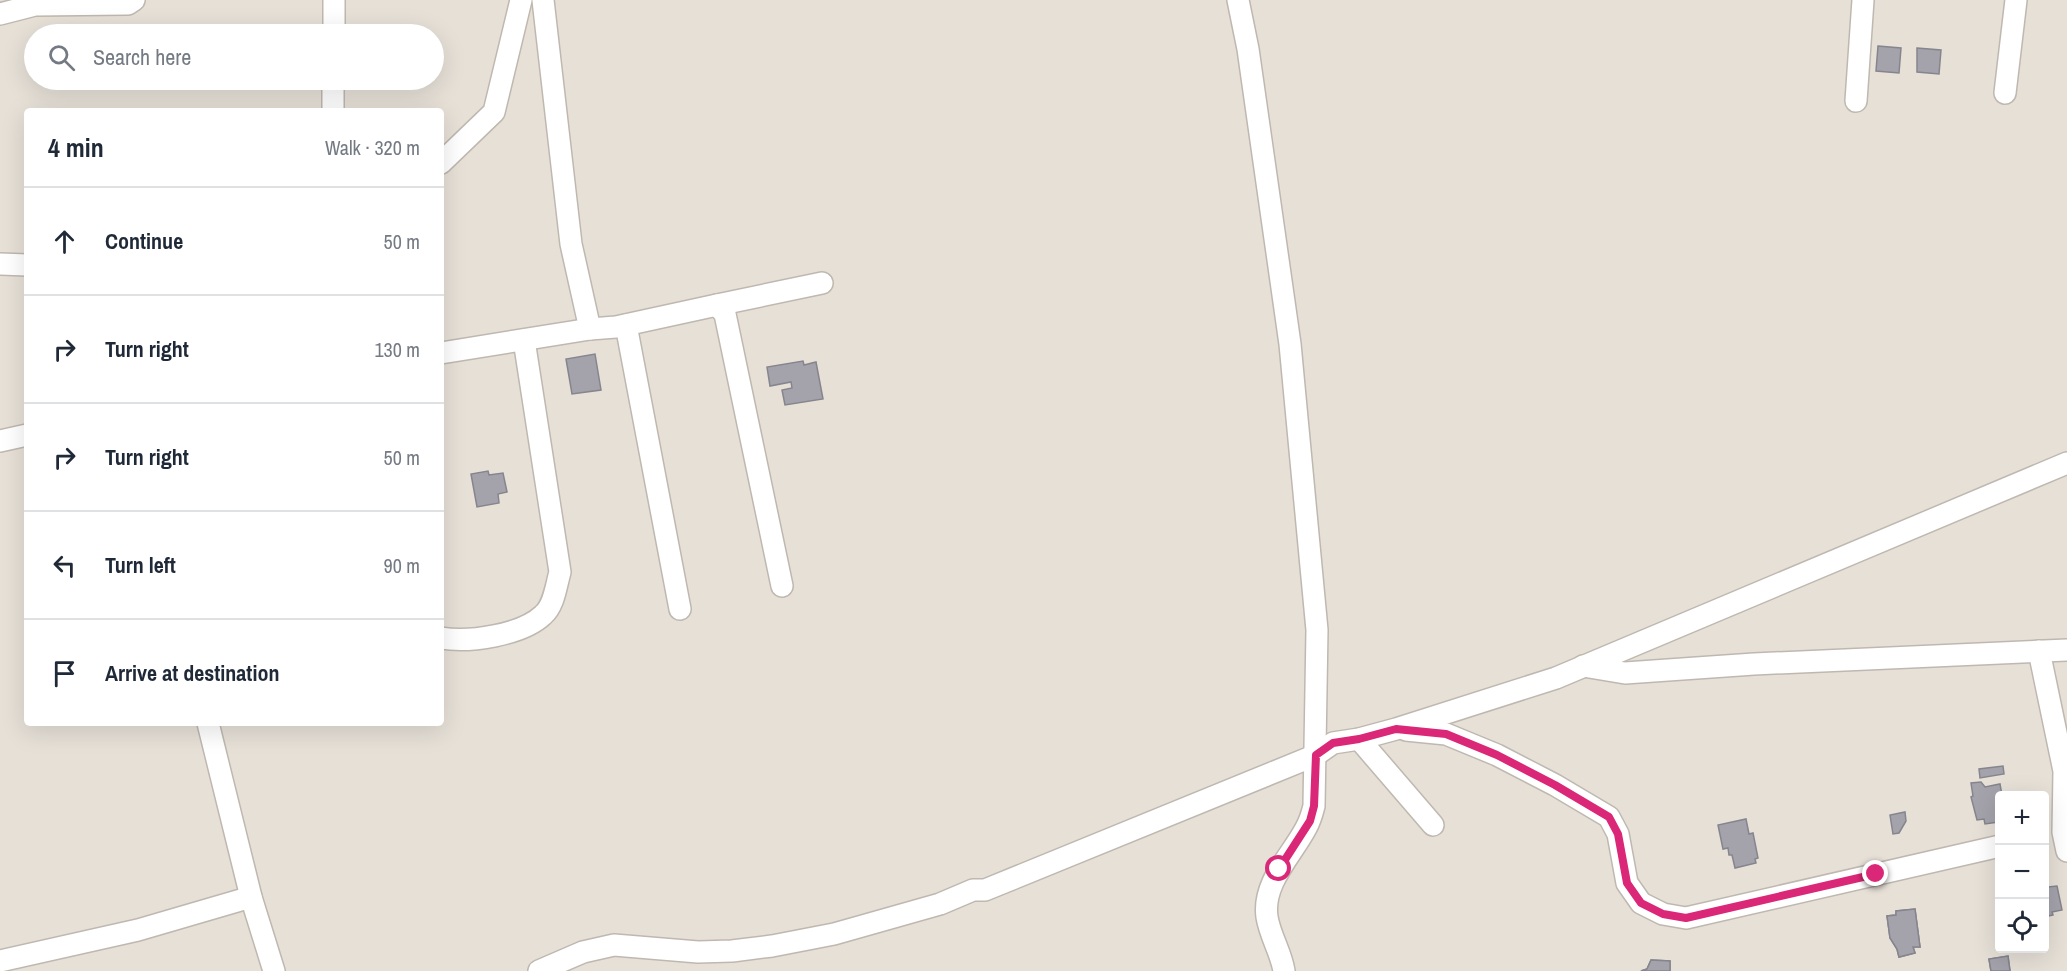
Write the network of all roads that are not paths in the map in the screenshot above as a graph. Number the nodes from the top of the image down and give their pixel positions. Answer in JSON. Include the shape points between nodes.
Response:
{"nodes":[{"id":1,"x":134,"y":0,"type":"edge"},
{"id":2,"x":334,"y":0,"type":"edge"},
{"id":3,"x":521,"y":0,"type":"edge"},
{"id":4,"x":543,"y":0,"type":"edge"},
{"id":5,"x":1238,"y":0,"type":"edge"},
{"id":6,"x":1863,"y":0,"type":"edge"},
{"id":7,"x":2016,"y":0,"type":"edge"},
{"id":8,"x":0,"y":14,"type":"edge"},
{"id":9,"x":334,"y":24,"type":"edge"},
{"id":10,"x":333,"y":90,"type":"edge"},
{"id":11,"x":2005,"y":93,"type":"dead end"},
{"id":12,"x":1856,"y":101,"type":"dead end"},
{"id":13,"x":333,"y":108,"type":"edge"},
{"id":14,"x":444,"y":160,"type":"edge"},
{"id":15,"x":0,"y":264,"type":"edge"},
{"id":16,"x":24,"y":265,"type":"edge"},
{"id":17,"x":822,"y":283,"type":"dead end"},
{"id":18,"x":717,"y":305,"type":"junction"},
{"id":19,"x":626,"y":325,"type":"junction"},
{"id":20,"x":590,"y":328,"type":"junction"},
{"id":21,"x":524,"y":340,"type":"junction"},
{"id":22,"x":444,"y":353,"type":"edge"},
{"id":23,"x":24,"y":436,"type":"edge"},
{"id":24,"x":0,"y":441,"type":"edge"},
{"id":25,"x":2067,"y":463,"type":"edge"},
{"id":26,"x":782,"y":586,"type":"dead end"},
{"id":27,"x":680,"y":609,"type":"dead end"},
{"id":28,"x":444,"y":638,"type":"edge"},
{"id":29,"x":2067,"y":650,"type":"edge"},
{"id":30,"x":2040,"y":651,"type":"junction"},
{"id":31,"x":1582,"y":666,"type":"junction"},
{"id":32,"x":209,"y":726,"type":"edge"},
{"id":33,"x":1396,"y":729,"type":"junction"},
{"id":34,"x":1359,"y":739,"type":"junction"},
{"id":35,"x":1316,"y":755,"type":"junction"},
{"id":36,"x":1433,"y":825,"type":"dead end"},
{"id":37,"x":2058,"y":840,"type":"edge"},
{"id":38,"x":1995,"y":847,"type":"edge"},
{"id":39,"x":251,"y":897,"type":"junction"},
{"id":40,"x":0,"y":961,"type":"edge"},
{"id":41,"x":274,"y":971,"type":"edge"},
{"id":42,"x":539,"y":971,"type":"edge"},
{"id":43,"x":1284,"y":971,"type":"edge"}],
"edges":[{"from":1,"to":8,"type":"street","via":[[128,4],[35,5]]},
{"from":2,"to":9,"type":"street"},
{"from":3,"to":14,"type":"street","via":[[494,112]]},
{"from":4,"to":20,"type":"street","via":[[571,244]]},
{"from":5,"to":35,"type":"street","via":[[1290,344],[1317,630]]},
{"from":6,"to":12,"type":"street"},
{"from":7,"to":11,"type":"street"},
{"from":10,"to":13,"type":"street"},
{"from":15,"to":16,"type":"street"},
{"from":17,"to":18,"type":"street"},
{"from":18,"to":19,"type":"street"},
{"from":18,"to":26,"type":"street","via":[[725,314]]},
{"from":19,"to":20,"type":"street"},
{"from":19,"to":27,"type":"street"},
{"from":20,"to":21,"type":"street"},
{"from":21,"to":22,"type":"street"},
{"from":21,"to":28,"type":"street","via":[[560,572],[550,606],[544,615],[523,628],[467,641]]},
{"from":23,"to":24,"type":"street"},
{"from":25,"to":31,"type":"street"},
{"from":29,"to":30,"type":"street"},
{"from":30,"to":31,"type":"street","via":[[1625,673]]},
{"from":30,"to":37,"type":"street","via":[[2064,771]]},
{"from":31,"to":33,"type":"street","via":[[1556,678]]},
{"from":32,"to":39,"type":"street"},
{"from":33,"to":34,"type":"street"},
{"from":33,"to":38,"type":"street","via":[[1446,734],[1497,755],[1609,817],[1618,834],[1627,883],[1641,903],[1663,914],[1686,918]]},
{"from":34,"to":35,"type":"street","via":[[1333,743]]},
{"from":34,"to":36,"type":"street"},
{"from":35,"to":42,"type":"street","via":[[985,890],[973,890],[940,904],[834,934],[732,951],[614,945],[583,952]]},
{"from":35,"to":43,"type":"street","via":[[1310,821],[1279,869],[1269,896],[1267,916]]},
{"from":39,"to":40,"type":"street","via":[[138,930]]},
{"from":39,"to":41,"type":"street"}]}
